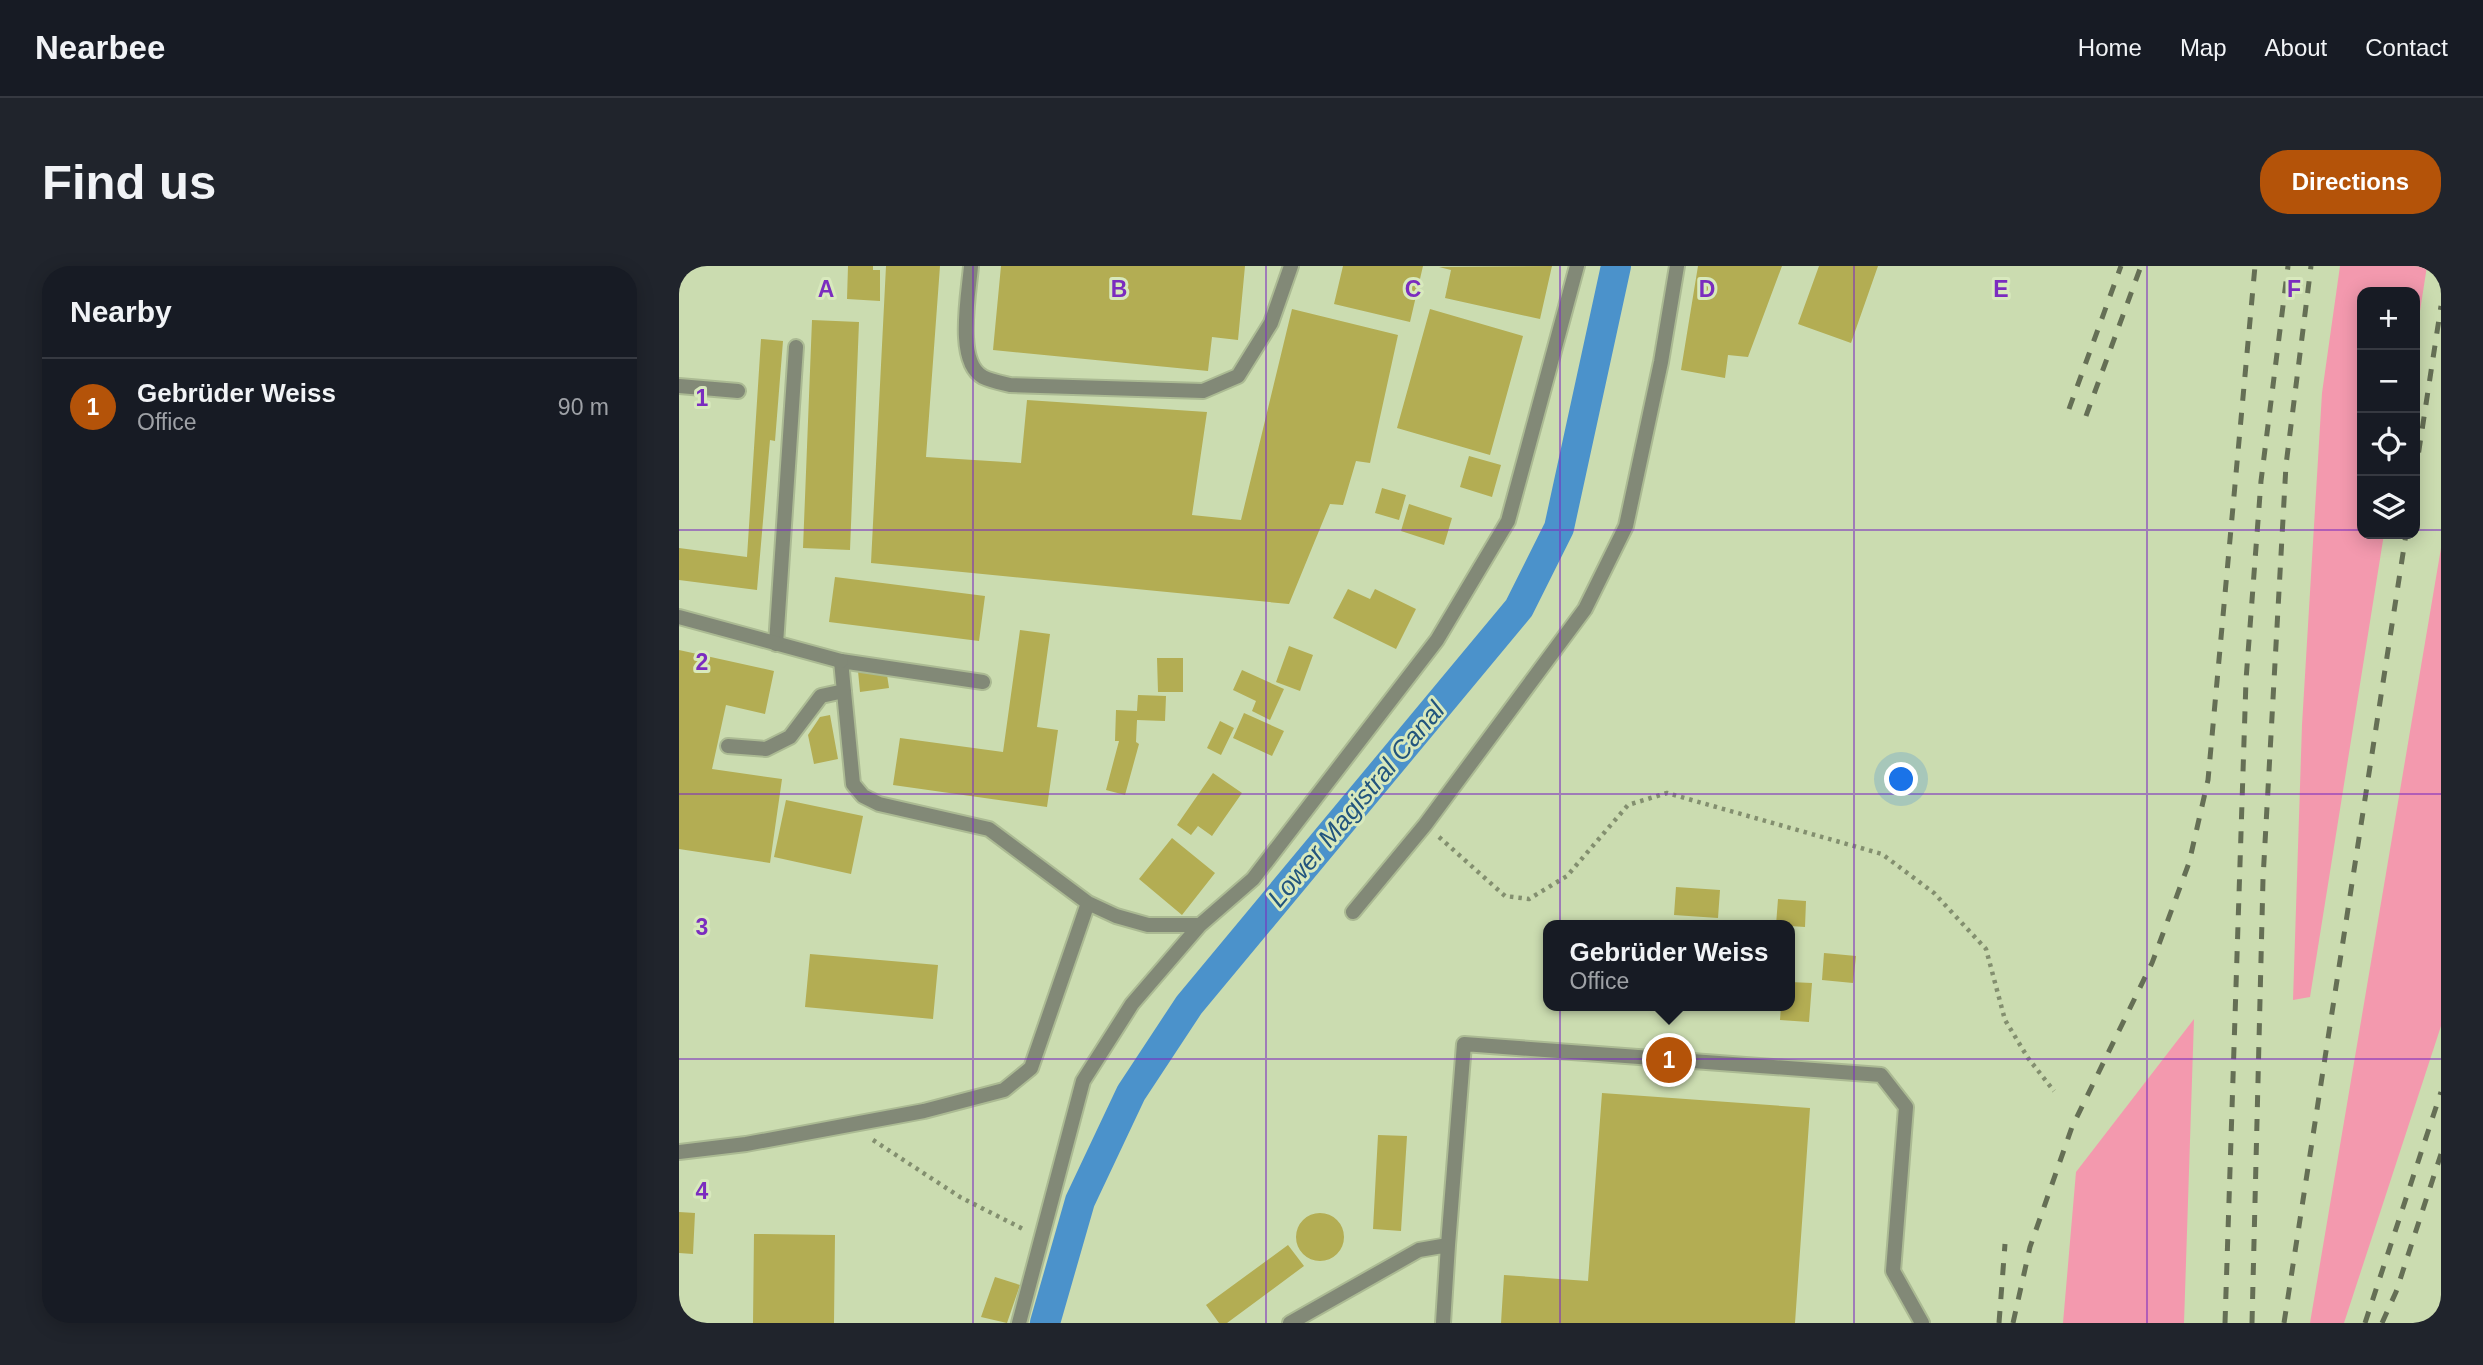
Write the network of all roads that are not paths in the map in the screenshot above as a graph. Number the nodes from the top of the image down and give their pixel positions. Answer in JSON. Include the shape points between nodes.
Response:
{"nodes":[{"id":1,"x":971,"y":266,"type":"edge"},
{"id":2,"x":1291,"y":266,"type":"edge"},
{"id":3,"x":1577,"y":266,"type":"edge"},
{"id":4,"x":1677,"y":266,"type":"edge"},
{"id":5,"x":796,"y":347,"type":"dead end"},
{"id":6,"x":679,"y":386,"type":"edge"},
{"id":7,"x":738,"y":391,"type":"dead end"},
{"id":8,"x":679,"y":617,"type":"edge"},
{"id":9,"x":776,"y":644,"type":"junction"},
{"id":10,"x":841,"y":661,"type":"junction"},
{"id":11,"x":983,"y":682,"type":"dead end"},
{"id":12,"x":844,"y":691,"type":"junction"},
{"id":13,"x":728,"y":746,"type":"dead end"},
{"id":14,"x":1088,"y":903,"type":"junction"},
{"id":15,"x":1353,"y":912,"type":"dead end"},
{"id":16,"x":1200,"y":925,"type":"junction"},
{"id":17,"x":679,"y":1152,"type":"edge"},
{"id":18,"x":1448,"y":1245,"type":"junction"},
{"id":19,"x":1019,"y":1323,"type":"edge"},
{"id":20,"x":1290,"y":1323,"type":"edge"},
{"id":21,"x":1443,"y":1323,"type":"edge"},
{"id":22,"x":1922,"y":1323,"type":"edge"}],
"edges":[{"from":1,"to":2,"type":"street","via":[[965,344],[982,377],[1010,385],[1203,391],[1238,376],[1271,323]]},
{"from":3,"to":16,"type":"street","via":[[1508,520],[1437,640],[1253,879]]},
{"from":4,"to":15,"type":"street","via":[[1626,526],[1585,609],[1425,825]]},
{"from":5,"to":9,"type":"street"},
{"from":6,"to":7,"type":"street"},
{"from":8,"to":9,"type":"street"},
{"from":9,"to":10,"type":"street"},
{"from":10,"to":11,"type":"street"},
{"from":10,"to":12,"type":"street"},
{"from":12,"to":13,"type":"street","via":[[821,696],[790,737],[766,749]]},
{"from":12,"to":14,"type":"street","via":[[853,784],[863,796],[879,804],[989,829]]},
{"from":14,"to":16,"type":"street","via":[[1148,925]]},
{"from":14,"to":17,"type":"street","via":[[1031,1068],[1004,1090],[924,1111]]},
{"from":16,"to":19,"type":"street","via":[[1132,1004],[1083,1081]]},
{"from":18,"to":20,"type":"street","via":[[1419,1250]]},
{"from":18,"to":21,"type":"street"},
{"from":18,"to":22,"type":"street","via":[[1464,1044],[1881,1075],[1906,1107],[1893,1272]]}]}
